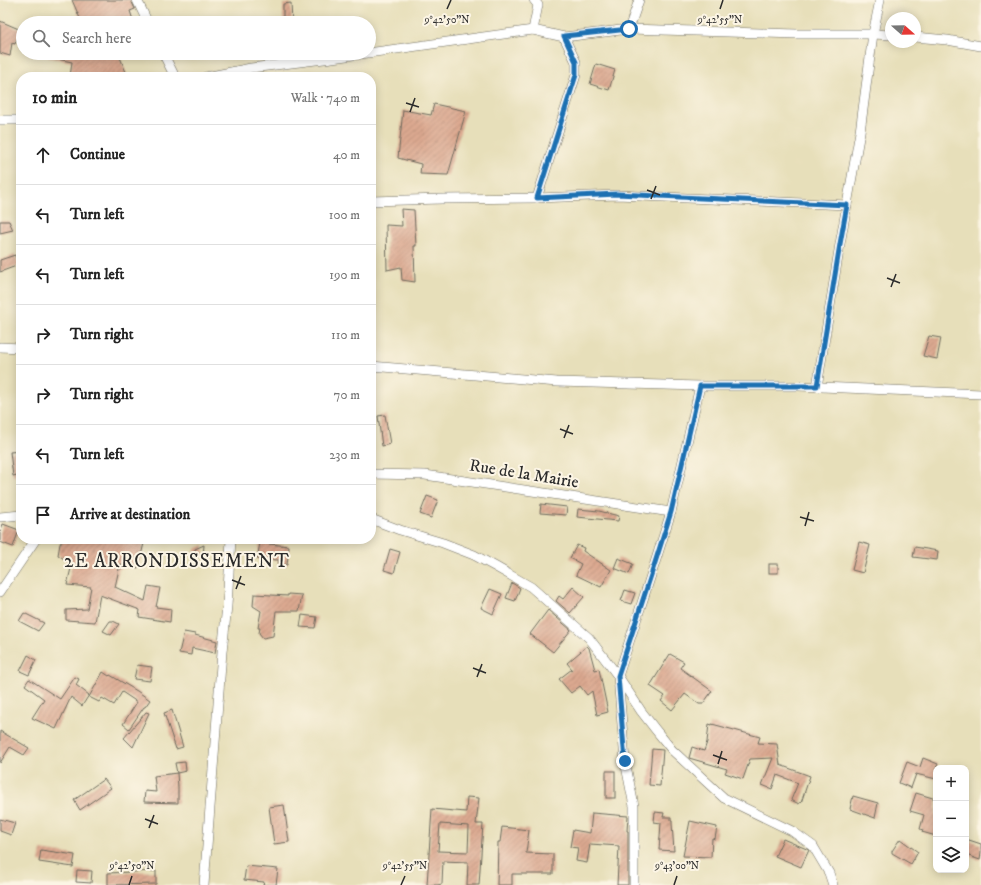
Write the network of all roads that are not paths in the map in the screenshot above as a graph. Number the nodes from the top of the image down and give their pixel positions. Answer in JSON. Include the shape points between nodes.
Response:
{"nodes":[{"id":1,"x":137,"y":0,"type":"edge"},
{"id":2,"x":640,"y":0,"type":"edge"},
{"id":3,"x":880,"y":0,"type":"edge"},
{"id":4,"x":537,"y":2,"type":"edge"},
{"id":5,"x":145,"y":16,"type":"edge"},
{"id":6,"x":629,"y":29,"type":"junction"},
{"id":7,"x":533,"y":30,"type":"junction"},
{"id":8,"x":873,"y":34,"type":"junction"},
{"id":9,"x":885,"y":35,"type":"edge"},
{"id":10,"x":564,"y":36,"type":"junction"},
{"id":11,"x":921,"y":38,"type":"edge"},
{"id":12,"x":981,"y":46,"type":"edge"},
{"id":13,"x":376,"y":52,"type":"edge"},
{"id":14,"x":166,"y":60,"type":"edge"},
{"id":15,"x":316,"y":60,"type":"edge"},
{"id":16,"x":172,"y":72,"type":"edge"},
{"id":17,"x":231,"y":72,"type":"edge"},
{"id":18,"x":0,"y":120,"type":"edge"},
{"id":19,"x":16,"y":120,"type":"edge"},
{"id":20,"x":537,"y":198,"type":"junction"},
{"id":21,"x":376,"y":202,"type":"edge"},
{"id":22,"x":847,"y":205,"type":"junction"},
{"id":23,"x":0,"y":347,"type":"edge"},
{"id":24,"x":16,"y":348,"type":"edge"},
{"id":25,"x":376,"y":366,"type":"edge"},
{"id":26,"x":700,"y":386,"type":"junction"},
{"id":27,"x":817,"y":386,"type":"junction"},
{"id":28,"x":981,"y":394,"type":"edge"},
{"id":29,"x":376,"y":474,"type":"edge"},
{"id":30,"x":671,"y":512,"type":"junction"},
{"id":31,"x":16,"y":515,"type":"edge"},
{"id":32,"x":0,"y":517,"type":"edge"},
{"id":33,"x":376,"y":521,"type":"edge"},
{"id":34,"x":33,"y":544,"type":"edge"},
{"id":35,"x":231,"y":544,"type":"edge"},
{"id":36,"x":0,"y":592,"type":"edge"},
{"id":37,"x":618,"y":676,"type":"junction"},
{"id":38,"x":204,"y":885,"type":"edge"},
{"id":39,"x":634,"y":885,"type":"edge"},
{"id":40,"x":833,"y":885,"type":"edge"}],
"edges":[{"from":1,"to":5,"type":"street"},
{"from":2,"to":6,"type":"street"},
{"from":3,"to":8,"type":"street"},
{"from":4,"to":7,"type":"street"},
{"from":6,"to":8,"type":"street"},
{"from":6,"to":10,"type":"street"},
{"from":7,"to":10,"type":"street"},
{"from":7,"to":13,"type":"street"},
{"from":8,"to":9,"type":"street"},
{"from":8,"to":22,"type":"street"},
{"from":10,"to":20,"type":"street","via":[[576,62],[576,75]]},
{"from":11,"to":12,"type":"street"},
{"from":14,"to":16,"type":"street"},
{"from":15,"to":17,"type":"street"},
{"from":18,"to":19,"type":"street"},
{"from":20,"to":21,"type":"street"},
{"from":20,"to":22,"type":"street","via":[[617,194]]},
{"from":22,"to":27,"type":"street"},
{"from":23,"to":24,"type":"street"},
{"from":25,"to":26,"type":"street","via":[[557,382]]},
{"from":26,"to":27,"type":"street"},
{"from":26,"to":30,"type":"street"},
{"from":27,"to":28,"type":"street"},
{"from":29,"to":30,"type":"street","name":"Rue de la Mairie","via":[[424,475]]},
{"from":30,"to":37,"type":"street"},
{"from":31,"to":32,"type":"street"},
{"from":33,"to":37,"type":"street","via":[[474,555],[531,587],[589,638]]},
{"from":34,"to":36,"type":"street"},
{"from":35,"to":38,"type":"street"},
{"from":37,"to":39,"type":"street","via":[[625,761],[634,806]]},
{"from":37,"to":40,"type":"street","via":[[641,711],[672,750],[724,798],[792,831],[814,846]]}]}
